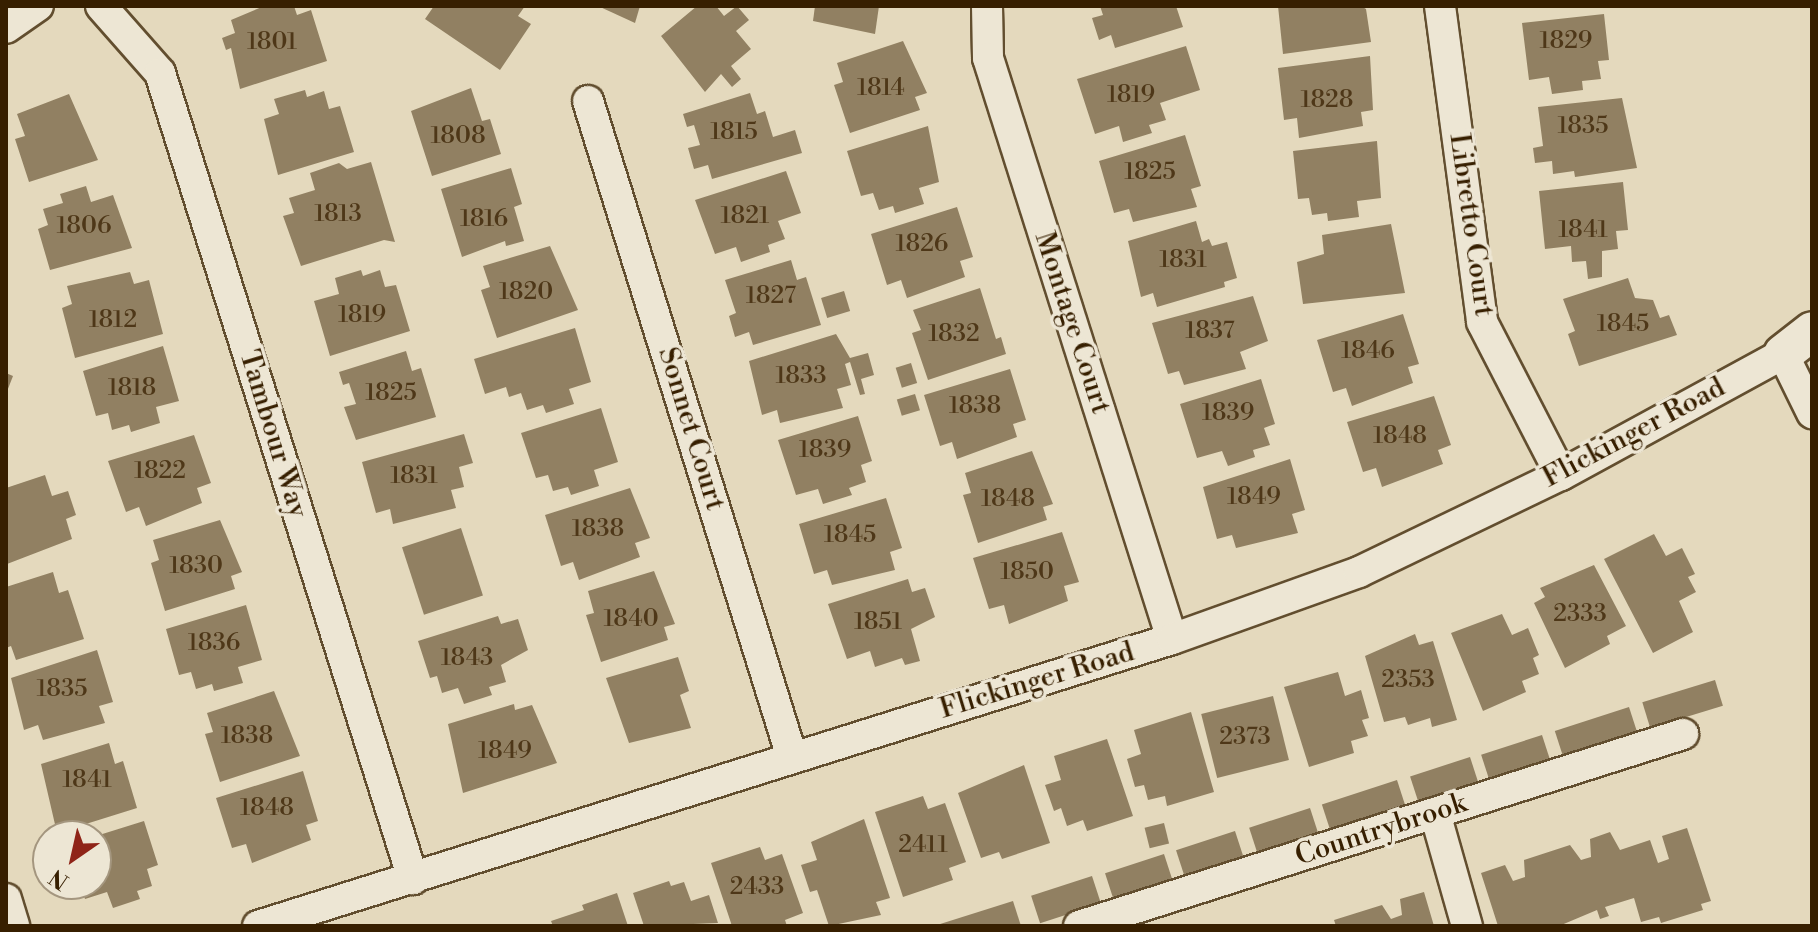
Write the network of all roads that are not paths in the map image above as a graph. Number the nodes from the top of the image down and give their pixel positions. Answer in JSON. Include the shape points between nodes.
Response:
{"nodes":[{"id":1,"x":38,"y":6,"type":"edge"},
{"id":2,"x":101,"y":6,"type":"edge"},
{"id":3,"x":987,"y":6,"type":"edge"},
{"id":4,"x":1440,"y":6,"type":"edge"},
{"id":5,"x":6,"y":28,"type":"edge"},
{"id":6,"x":588,"y":101,"type":"dead end"},
{"id":7,"x":1812,"y":331,"type":"edge"},
{"id":8,"x":1783,"y":354,"type":"junction"},
{"id":9,"x":1812,"y":413,"type":"edge"},
{"id":10,"x":1561,"y":475,"type":"junction"},
{"id":11,"x":1172,"y":639,"type":"junction"},
{"id":12,"x":1683,"y":734,"type":"dead end"},
{"id":13,"x":792,"y":757,"type":"junction"},
{"id":14,"x":1435,"y":813,"type":"junction"},
{"id":15,"x":413,"y":879,"type":"junction"},
{"id":16,"x":6,"y":899,"type":"edge"},
{"id":17,"x":14,"y":926,"type":"edge"},
{"id":18,"x":258,"y":926,"type":"edge"},
{"id":19,"x":1079,"y":926,"type":"edge"},
{"id":20,"x":1467,"y":926,"type":"edge"}],
"edges":[{"from":1,"to":5,"type":"street"},
{"from":2,"to":15,"type":"street","name":"Tambour Way","via":[[160,73]]},
{"from":3,"to":11,"type":"street","name":"Montage Court","via":[[988,58]]},
{"from":4,"to":10,"type":"street","name":"Libretto Court","via":[[1482,322]]},
{"from":6,"to":13,"type":"street","name":"Sonnet Court"},
{"from":7,"to":8,"type":"street"},
{"from":8,"to":9,"type":"street"},
{"from":8,"to":10,"type":"street","name":"Flickinger Road"},
{"from":10,"to":11,"type":"street","name":"Flickinger Road","via":[[1359,572]]},
{"from":11,"to":13,"type":"street","name":"Flickinger Road"},
{"from":12,"to":14,"type":"street","name":"Countrybrook"},
{"from":13,"to":15,"type":"street","name":"Flickinger Road"},
{"from":14,"to":19,"type":"street","name":"Countrybrook"},
{"from":14,"to":20,"type":"street"},
{"from":15,"to":18,"type":"street","name":"Flickinger Road"},
{"from":16,"to":17,"type":"street"}]}
